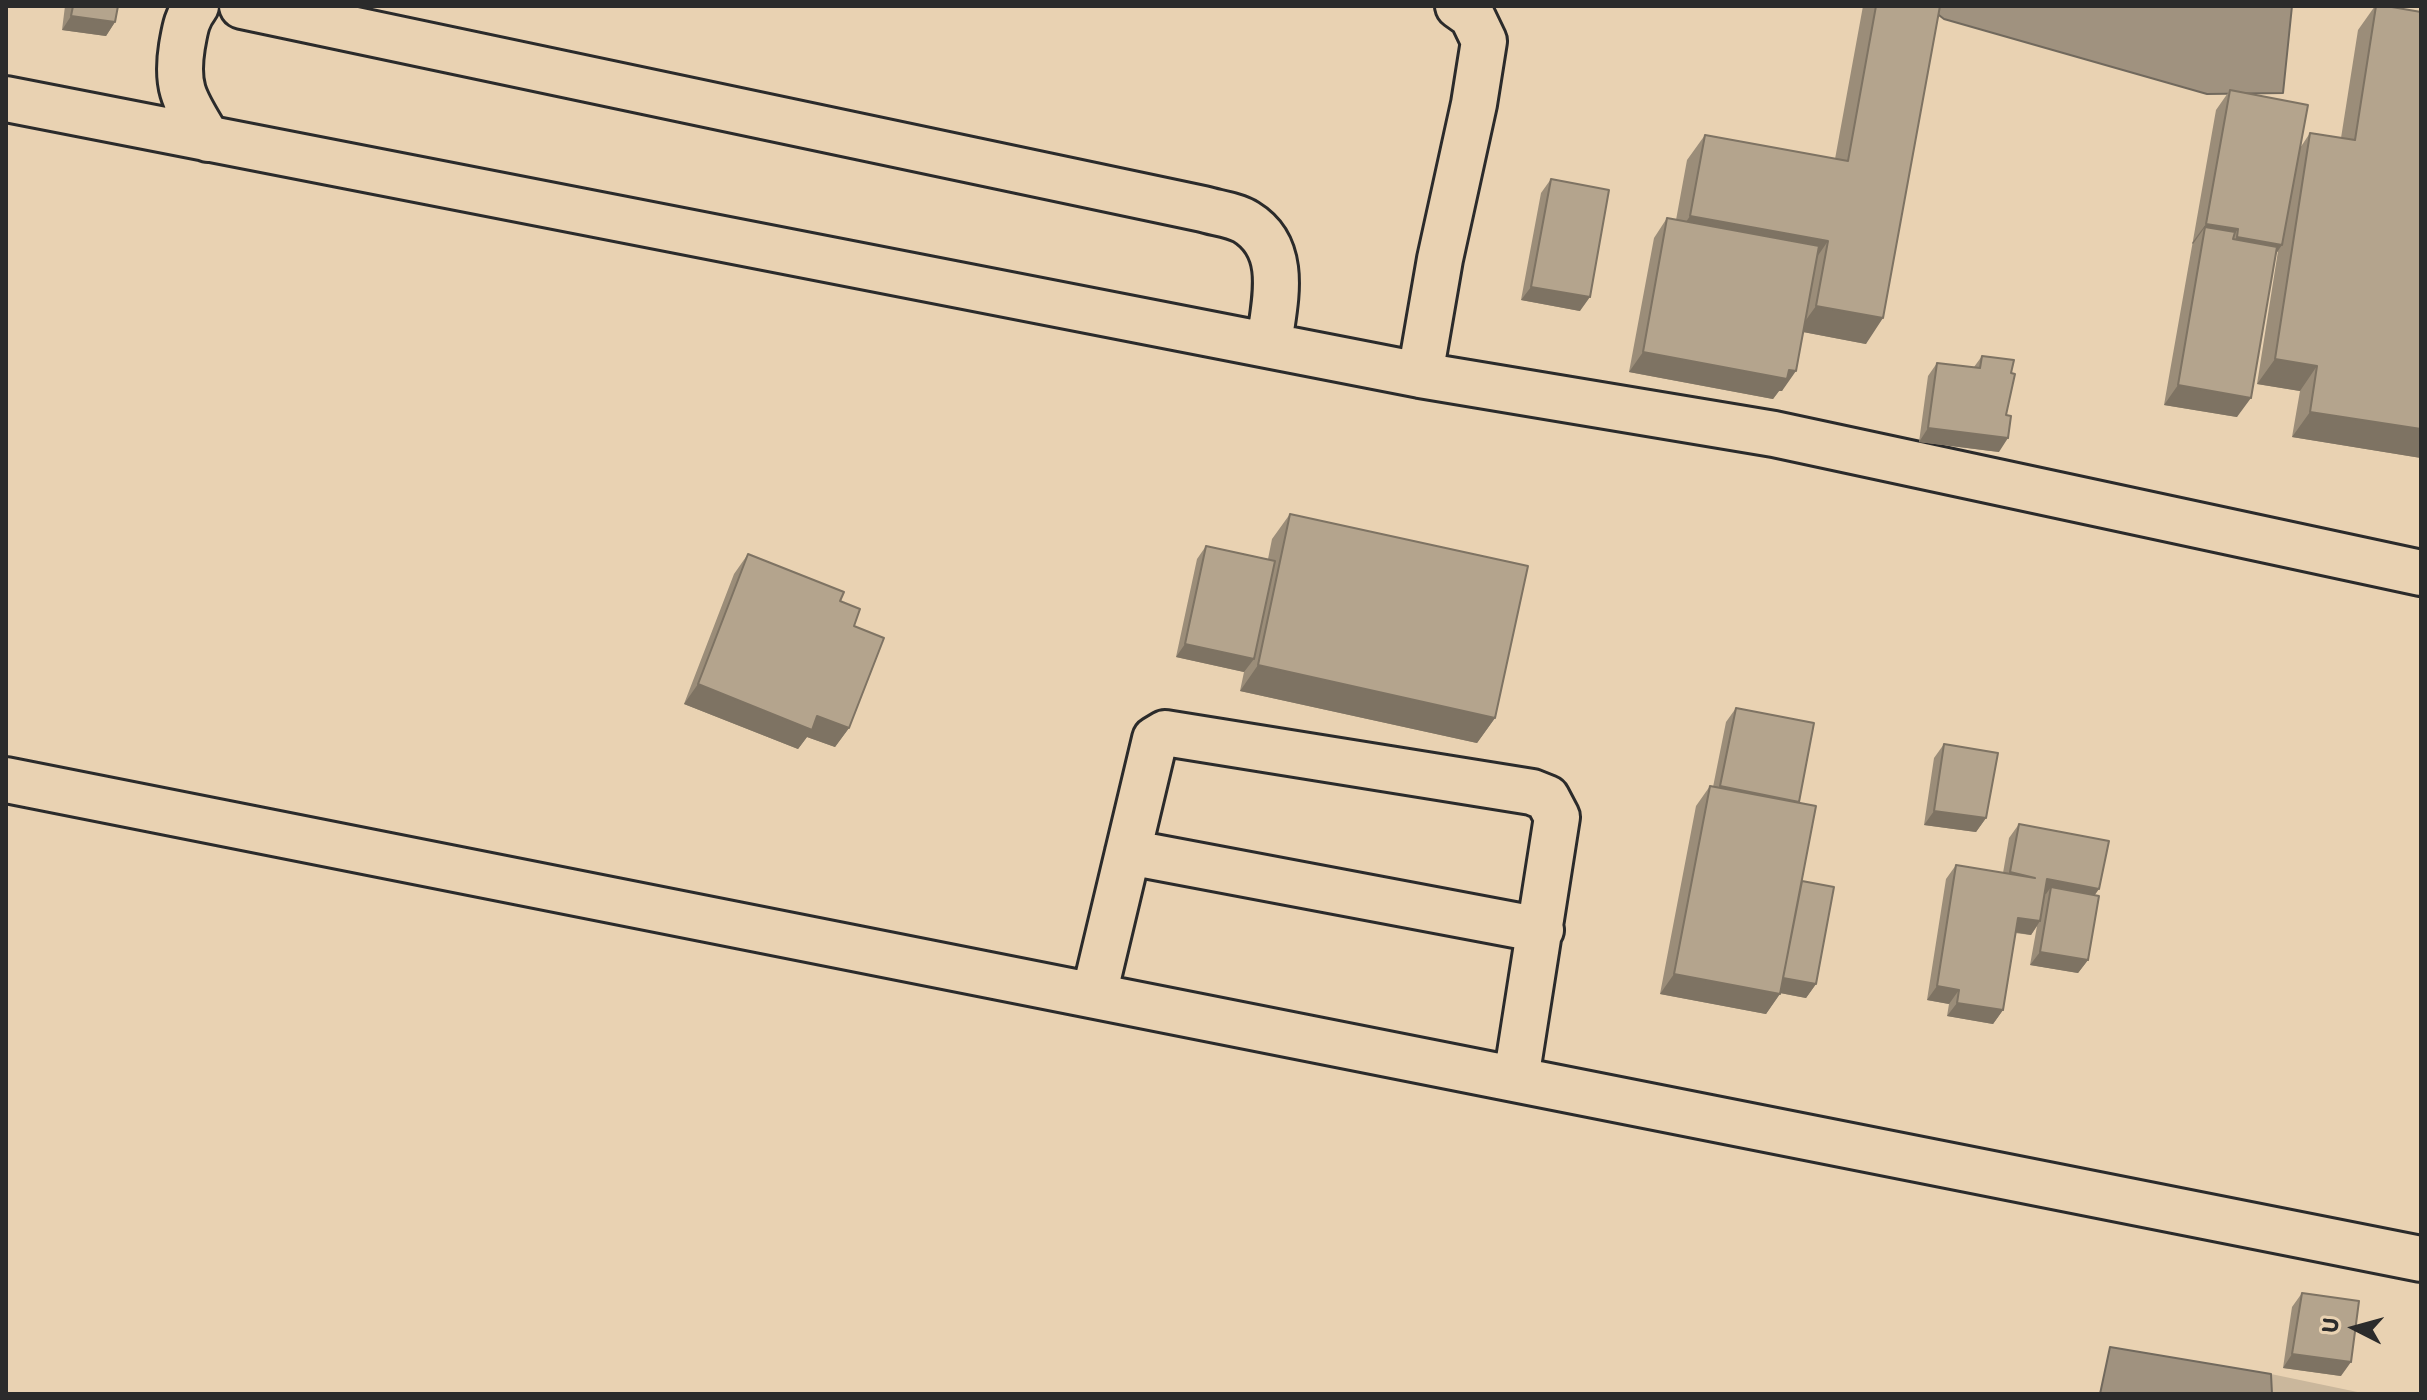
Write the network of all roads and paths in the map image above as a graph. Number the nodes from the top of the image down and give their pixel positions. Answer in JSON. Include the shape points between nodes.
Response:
{"nodes":[{"id":1,"x":196,"y":6,"type":"edge"},
{"id":2,"x":242,"y":6,"type":"edge"},
{"id":3,"x":1458,"y":6,"type":"edge"},
{"id":4,"x":6,"y":99,"type":"edge"},
{"id":5,"x":208,"y":139,"type":"junction"},
{"id":6,"x":1269,"y":345,"type":"junction"},
{"id":7,"x":1420,"y":375,"type":"junction"},
{"id":8,"x":2421,"y":573,"type":"edge"},
{"id":9,"x":6,"y":780,"type":"edge"},
{"id":10,"x":1128,"y":852,"type":"junction"},
{"id":11,"x":1541,"y":930,"type":"junction"},
{"id":12,"x":1094,"y":995,"type":"junction"},
{"id":13,"x":1516,"y":1079,"type":"junction"},
{"id":14,"x":2421,"y":1259,"type":"edge"}],
"edges":[{"from":1,"to":5,"type":"lane","via":[[186,19],[178,73],[184,98]]},
{"from":2,"to":6,"type":"lane","via":[[1246,222],[1271,247],[1277,273]]},
{"from":3,"to":7,"type":"lane","via":[[1472,16],[1484,41]]},
{"from":4,"to":5,"type":"lane"},
{"from":5,"to":6,"type":"lane"},
{"from":6,"to":7,"type":"lane"},
{"from":7,"to":8,"type":"lane","via":[[1774,434]]},
{"from":9,"to":12,"type":"lane"},
{"from":10,"to":11,"type":"lane"},
{"from":10,"to":11,"type":"lane","via":[[1155,739],[1165,733],[1532,792],[1547,798],[1557,817]]},
{"from":10,"to":12,"type":"lane"},
{"from":11,"to":13,"type":"lane"},
{"from":12,"to":13,"type":"lane"},
{"from":13,"to":14,"type":"lane"}]}
